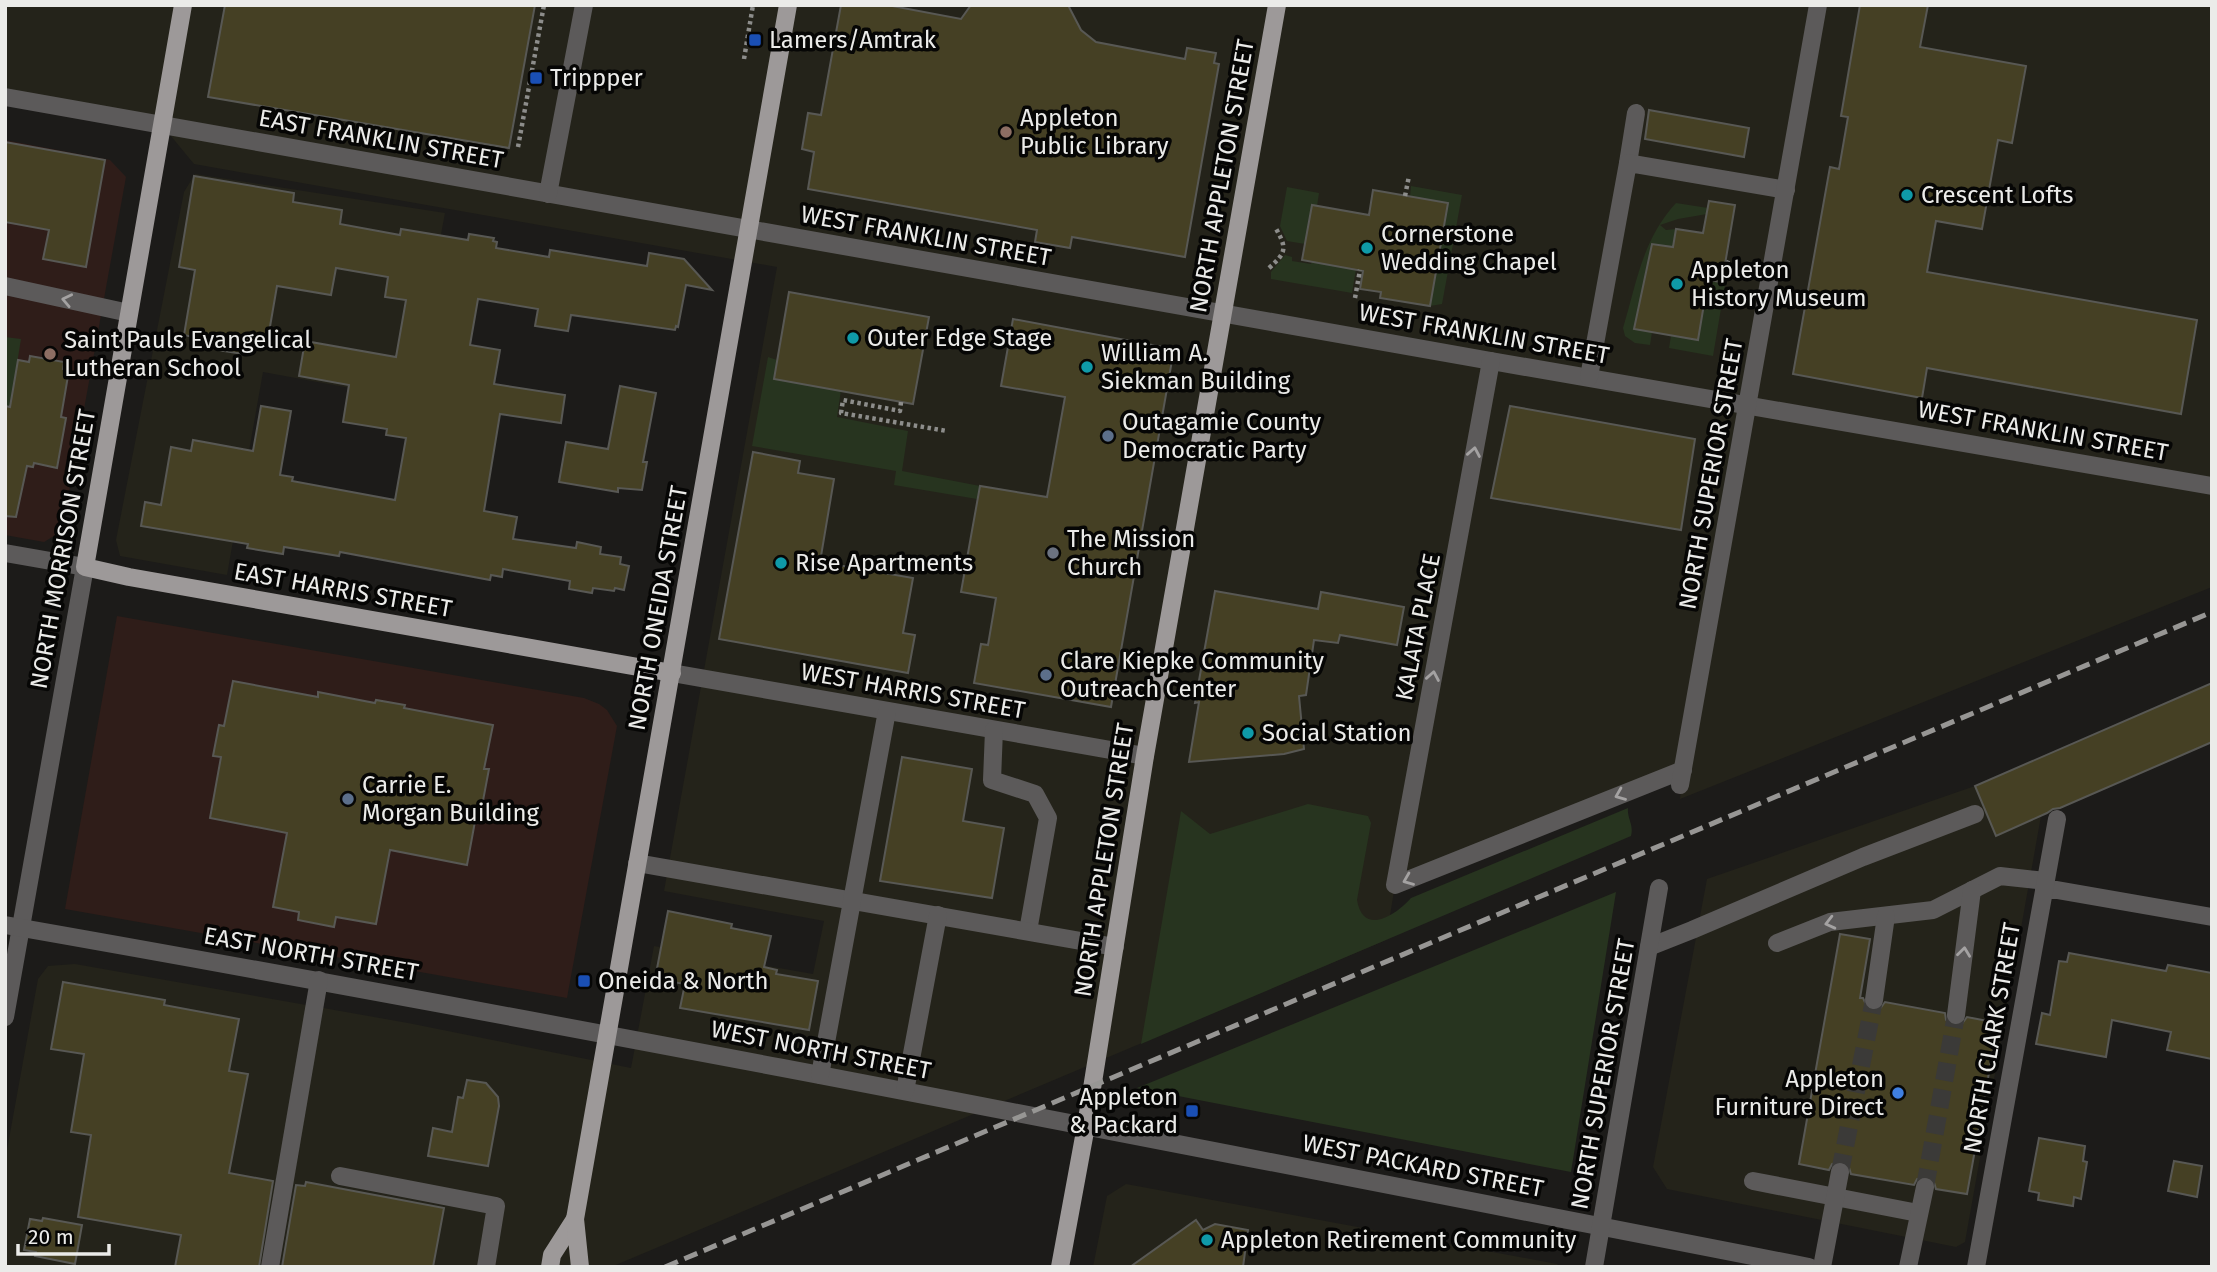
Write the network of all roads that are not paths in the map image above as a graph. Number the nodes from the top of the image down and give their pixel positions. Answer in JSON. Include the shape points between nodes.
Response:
{"nodes":[{"id":1,"x":183,"y":5,"type":"edge"},
{"id":2,"x":584,"y":5,"type":"edge"},
{"id":3,"x":788,"y":5,"type":"edge"},
{"id":4,"x":1277,"y":5,"type":"edge"},
{"id":5,"x":1818,"y":5,"type":"edge"},
{"id":6,"x":5,"y":97,"type":"edge"},
{"id":7,"x":1636,"y":113,"type":"dead end"},
{"id":8,"x":161,"y":124,"type":"junction"},
{"id":9,"x":1628,"y":163,"type":"junction"},
{"id":10,"x":1786,"y":190,"type":"junction"},
{"id":11,"x":548,"y":194,"type":"junction"},
{"id":12,"x":748,"y":230,"type":"junction"},
{"id":13,"x":5,"y":286,"type":"edge"},
{"id":14,"x":1222,"y":312,"type":"junction"},
{"id":15,"x":129,"y":313,"type":"junction"},
{"id":16,"x":1491,"y":361,"type":"junction"},
{"id":17,"x":1588,"y":377,"type":"junction"},
{"id":18,"x":1748,"y":405,"type":"junction"},
{"id":19,"x":2212,"y":486,"type":"edge"},
{"id":20,"x":5,"y":554,"type":"edge"},
{"id":21,"x":86,"y":568,"type":"junction"},
{"id":22,"x":672,"y":673,"type":"junction"},
{"id":23,"x":887,"y":711,"type":"junction"},
{"id":24,"x":994,"y":730,"type":"junction"},
{"id":25,"x":1145,"y":756,"type":"junction"},
{"id":26,"x":1682,"y":777,"type":"joint"},
{"id":27,"x":1975,"y":814,"type":"dead end"},
{"id":28,"x":2057,"y":819,"type":"dead end"},
{"id":29,"x":637,"y":863,"type":"junction"},
{"id":30,"x":2045,"y":885,"type":"junction"},
{"id":31,"x":1659,"y":888,"type":"dead end"},
{"id":32,"x":1972,"y":890,"type":"junction"},
{"id":33,"x":852,"y":901,"type":"junction"},
{"id":34,"x":938,"y":915,"type":"junction"},
{"id":35,"x":1886,"y":916,"type":"junction"},
{"id":36,"x":2212,"y":917,"type":"edge"},
{"id":37,"x":13,"y":926,"type":"edge"},
{"id":38,"x":1028,"y":931,"type":"junction"},
{"id":39,"x":1777,"y":943,"type":"dead end"},
{"id":40,"x":1115,"y":947,"type":"junction"},
{"id":41,"x":1649,"y":947,"type":"junction"},
{"id":42,"x":319,"y":980,"type":"junction"},
{"id":43,"x":1874,"y":1000,"type":"tunnel mouth"},
{"id":44,"x":1956,"y":1015,"type":"tunnel mouth"},
{"id":45,"x":5,"y":1017,"type":"edge"},
{"id":46,"x":607,"y":1035,"type":"junction"},
{"id":47,"x":820,"y":1075,"type":"junction"},
{"id":48,"x":905,"y":1091,"type":"junction"},
{"id":49,"x":1027,"y":1114,"type":"joint"},
{"id":50,"x":1086,"y":1126,"type":"junction"},
{"id":51,"x":1840,"y":1172,"type":"tunnel mouth"},
{"id":52,"x":340,"y":1177,"type":"dead end"},
{"id":53,"x":1753,"y":1181,"type":"dead end"},
{"id":54,"x":1925,"y":1187,"type":"tunnel mouth"},
{"id":55,"x":1835,"y":1198,"type":"junction"},
{"id":56,"x":1917,"y":1213,"type":"junction"},
{"id":57,"x":575,"y":1219,"type":"junction"},
{"id":58,"x":1602,"y":1226,"type":"junction"},
{"id":59,"x":270,"y":1267,"type":"edge"},
{"id":60,"x":486,"y":1267,"type":"edge"},
{"id":61,"x":550,"y":1267,"type":"edge"},
{"id":62,"x":580,"y":1267,"type":"edge"},
{"id":63,"x":1060,"y":1267,"type":"edge"},
{"id":64,"x":1594,"y":1267,"type":"edge"},
{"id":65,"x":1809,"y":1267,"type":"edge"},
{"id":66,"x":1822,"y":1267,"type":"edge"},
{"id":67,"x":1908,"y":1267,"type":"edge"},
{"id":68,"x":1976,"y":1267,"type":"edge"}],
"edges":[{"from":1,"to":8,"type":"main road","name":"NORTH MORRISON STREET"},
{"from":2,"to":11,"type":"street"},
{"from":3,"to":12,"type":"main road","name":"NORTH ONEIDA STREET"},
{"from":4,"to":14,"type":"main road","name":"NORTH APPLETON STREET"},
{"from":5,"to":10,"type":"street","name":"NORTH SUPERIOR STREET"},
{"from":6,"to":8,"type":"street","name":"EAST FRANKLIN STREET"},
{"from":7,"to":9,"type":"street"},
{"from":8,"to":11,"type":"street","name":"EAST FRANKLIN STREET"},
{"from":8,"to":15,"type":"main road","name":"NORTH MORRISON STREET"},
{"from":9,"to":10,"type":"street"},
{"from":9,"to":17,"type":"street"},
{"from":10,"to":18,"type":"street","name":"NORTH SUPERIOR STREET"},
{"from":11,"to":12,"type":"street","name":"EAST FRANKLIN STREET"},
{"from":12,"to":14,"type":"street","name":"WEST FRANKLIN STREET"},
{"from":12,"to":22,"type":"main road","name":"NORTH ONEIDA STREET"},
{"from":15,"to":13,"type":"street","one_way":true},
{"from":14,"to":16,"type":"street","name":"WEST FRANKLIN STREET"},
{"from":14,"to":25,"type":"main road","name":"NORTH APPLETON STREET"},
{"from":15,"to":21,"type":"main road","name":"NORTH MORRISON STREET"},
{"from":16,"to":17,"type":"street","name":"WEST FRANKLIN STREET"},
{"from":26,"to":16,"type":"street","name":"KALATA PLACE","one_way":true,"via":[[1395,885]]},
{"from":17,"to":18,"type":"street","name":"WEST FRANKLIN STREET"},
{"from":18,"to":19,"type":"street","name":"WEST FRANKLIN STREET"},
{"from":18,"to":26,"type":"street","name":"NORTH SUPERIOR STREET"},
{"from":20,"to":21,"type":"street","name":"EAST HARRIS STREET"},
{"from":21,"to":22,"type":"main road","name":"EAST HARRIS STREET"},
{"from":21,"to":37,"type":"street","name":"NORTH MORRISON STREET"},
{"from":22,"to":23,"type":"street","name":"WEST HARRIS STREET"},
{"from":22,"to":29,"type":"main road","name":"NORTH ONEIDA STREET"},
{"from":23,"to":24,"type":"street","name":"WEST HARRIS STREET"},
{"from":23,"to":33,"type":"street"},
{"from":24,"to":25,"type":"street","name":"WEST HARRIS STREET"},
{"from":24,"to":38,"type":"street","via":[[992,780],[1035,794],[1048,818]]},
{"from":25,"to":40,"type":"main road","name":"NORTH APPLETON STREET"},
{"from":27,"to":41,"type":"street"},
{"from":28,"to":30,"type":"street","name":"NORTH CLARK STREET"},
{"from":29,"to":33,"type":"street"},
{"from":29,"to":46,"type":"main road","name":"NORTH ONEIDA STREET"},
{"from":30,"to":32,"type":"street","via":[[2000,876]]},
{"from":30,"to":36,"type":"street"},
{"from":30,"to":68,"type":"street","name":"NORTH CLARK STREET"},
{"from":31,"to":41,"type":"street","name":"NORTH SUPERIOR STREET"},
{"from":32,"to":35,"type":"street","via":[[1933,910]]},
{"from":44,"to":32,"type":"street","one_way":true},
{"from":33,"to":34,"type":"street"},
{"from":33,"to":47,"type":"street"},
{"from":34,"to":38,"type":"street"},
{"from":34,"to":48,"type":"street"},
{"from":35,"to":39,"type":"street","one_way":true,"via":[[1830,922]]},
{"from":35,"to":43,"type":"street"},
{"from":37,"to":42,"type":"street","name":"EAST NORTH STREET"},
{"from":37,"to":45,"type":"street","name":"NORTH MORRISON STREET"},
{"from":38,"to":40,"type":"street"},
{"from":40,"to":50,"type":"main road","name":"NORTH APPLETON STREET"},
{"from":41,"to":58,"type":"street","name":"NORTH SUPERIOR STREET"},
{"from":42,"to":46,"type":"street","name":"EAST NORTH STREET"},
{"from":42,"to":59,"type":"street"},
{"from":46,"to":47,"type":"street","name":"WEST NORTH STREET"},
{"from":46,"to":57,"type":"main road","name":"NORTH ONEIDA STREET"},
{"from":47,"to":48,"type":"street","name":"WEST NORTH STREET"},
{"from":48,"to":49,"type":"street","name":"WEST NORTH STREET"},
{"from":49,"to":50,"type":"street","name":"WEST PACKARD STREET"},
{"from":50,"to":58,"type":"street","name":"WEST PACKARD STREET"},
{"from":50,"to":63,"type":"main road","name":"NORTH APPLETON STREET"},
{"from":51,"to":55,"type":"street"},
{"from":52,"to":60,"type":"street","via":[[496,1206]]},
{"from":53,"to":55,"type":"street"},
{"from":54,"to":56,"type":"street"},
{"from":55,"to":56,"type":"street"},
{"from":55,"to":66,"type":"street"},
{"from":56,"to":67,"type":"street"},
{"from":57,"to":61,"type":"main road","name":"NORTH ONEIDA STREET","via":[[552,1255]]},
{"from":57,"to":62,"type":"main road","name":"NORTH ONEIDA STREET"},
{"from":58,"to":64,"type":"street","name":"NORTH SUPERIOR STREET"},
{"from":58,"to":65,"type":"street","name":"WEST PACKARD STREET"}]}
